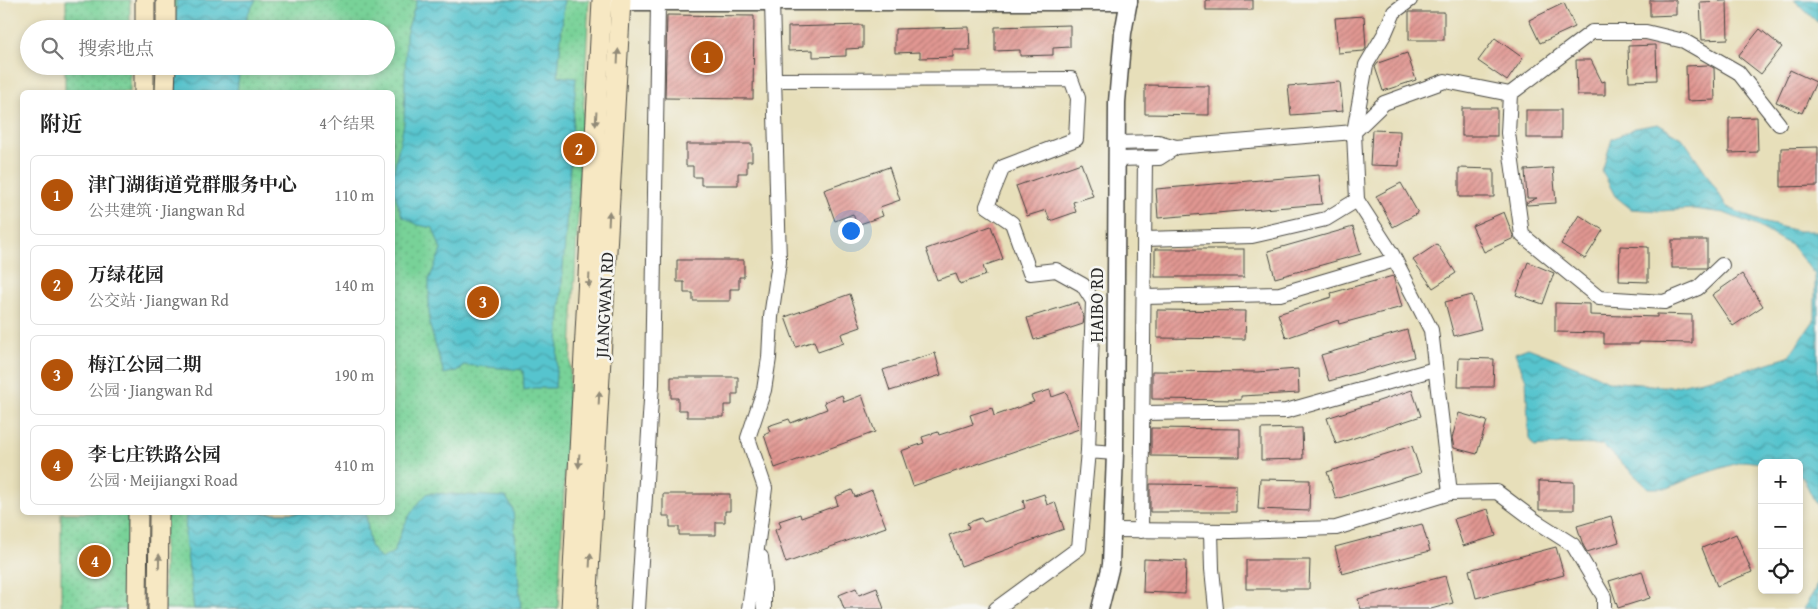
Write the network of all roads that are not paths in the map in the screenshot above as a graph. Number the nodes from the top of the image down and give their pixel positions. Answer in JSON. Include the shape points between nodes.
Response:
{"nodes":[{"id":1,"x":145,"y":0,"type":"edge"},
{"id":2,"x":166,"y":0,"type":"edge"},
{"id":3,"x":1410,"y":0,"type":"edge"},
{"id":4,"x":611,"y":1,"type":"edge"},
{"id":5,"x":790,"y":1,"type":"edge"},
{"id":6,"x":1129,"y":1,"type":"edge"},
{"id":7,"x":658,"y":2,"type":"junction"},
{"id":8,"x":772,"y":2,"type":"junction"},
{"id":9,"x":145,"y":20,"type":"edge"},
{"id":10,"x":166,"y":20,"type":"edge"},
{"id":11,"x":144,"y":75,"type":"edge"},
{"id":12,"x":166,"y":75,"type":"edge"},
{"id":13,"x":774,"y":80,"type":"junction"},
{"id":14,"x":144,"y":90,"type":"edge"},
{"id":15,"x":165,"y":90,"type":"edge"},
{"id":16,"x":1510,"y":94,"type":"junction"},
{"id":17,"x":1779,"y":124,"type":"dead end"},
{"id":18,"x":1354,"y":132,"type":"junction"},
{"id":19,"x":1117,"y":143,"type":"junction"},
{"id":20,"x":1176,"y":147,"type":"junction"},
{"id":21,"x":1145,"y":158,"type":"junction"},
{"id":22,"x":1117,"y":159,"type":"junction"},
{"id":23,"x":1357,"y":200,"type":"junction"},
{"id":24,"x":1144,"y":239,"type":"junction"},
{"id":25,"x":1396,"y":260,"type":"junction"},
{"id":26,"x":1722,"y":265,"type":"dead end"},
{"id":27,"x":1144,"y":297,"type":"junction"},
{"id":28,"x":1435,"y":368,"type":"junction"},
{"id":29,"x":1143,"y":413,"type":"junction"},
{"id":30,"x":1088,"y":451,"type":"junction"},
{"id":31,"x":1115,"y":454,"type":"junction"},
{"id":32,"x":1450,"y":493,"type":"junction"},
{"id":33,"x":138,"y":515,"type":"edge"},
{"id":34,"x":160,"y":515,"type":"edge"},
{"id":35,"x":1112,"y":530,"type":"junction"},
{"id":36,"x":1141,"y":531,"type":"junction"},
{"id":37,"x":1211,"y":531,"type":"junction"},
{"id":38,"x":759,"y":537,"type":"junction"},
{"id":39,"x":137,"y":609,"type":"edge"},
{"id":40,"x":158,"y":609,"type":"edge"},
{"id":41,"x":571,"y":609,"type":"edge"},
{"id":42,"x":587,"y":609,"type":"edge"},
{"id":43,"x":638,"y":609,"type":"edge"},
{"id":44,"x":748,"y":609,"type":"edge"},
{"id":45,"x":764,"y":609,"type":"edge"},
{"id":46,"x":996,"y":609,"type":"edge"},
{"id":47,"x":1100,"y":609,"type":"edge"},
{"id":48,"x":1216,"y":609,"type":"edge"},
{"id":49,"x":1604,"y":609,"type":"edge"}],
"edges":[{"from":1,"to":9,"type":"main road"},
{"from":2,"to":10,"type":"main road"},
{"from":3,"to":18,"type":"street","via":[[1394,12],[1366,65]]},
{"from":4,"to":7,"type":"street"},
{"from":4,"to":41,"type":"main road","name":"JIANGWAN RD","one_way":true},
{"from":42,"to":4,"type":"main road","name":"JIANGWAN RD","one_way":true},
{"from":5,"to":6,"type":"street"},
{"from":5,"to":8,"type":"street"},
{"from":6,"to":19,"type":"street","name":"HAIBO RD","via":[[1117,102]]},
{"from":7,"to":8,"type":"street"},
{"from":7,"to":43,"type":"street","via":[[652,384]]},
{"from":8,"to":13,"type":"street"},
{"from":11,"to":14,"type":"main road"},
{"from":12,"to":15,"type":"main road"},
{"from":13,"to":30,"type":"street","via":[[1071,79],[1078,98],[1076,140],[1003,167],[987,206],[1012,223],[1030,273],[1056,270],[1083,285],[1093,301]]},
{"from":13,"to":38,"type":"street","via":[[779,262],[764,390],[748,438],[765,488]]},
{"from":16,"to":17,"type":"street","via":[[1592,32],[1646,32],[1684,41],[1738,72]]},
{"from":16,"to":18,"type":"street","via":[[1445,81],[1384,103]]},
{"from":16,"to":26,"type":"street","via":[[1508,133],[1522,235],[1599,298],[1664,302],[1698,288]]},
{"from":18,"to":20,"type":"street"},
{"from":18,"to":23,"type":"street"},
{"from":19,"to":20,"type":"street","via":[[1158,142]]},
{"from":19,"to":22,"type":"street","name":"HAIBO RD"},
{"from":20,"to":21,"type":"street","via":[[1159,158]]},
{"from":21,"to":22,"type":"street"},
{"from":21,"to":24,"type":"street"},
{"from":22,"to":31,"type":"street","name":"HAIBO RD"},
{"from":23,"to":24,"type":"street","via":[[1326,219],[1252,236]]},
{"from":23,"to":25,"type":"street"},
{"from":24,"to":27,"type":"street"},
{"from":25,"to":27,"type":"street","via":[[1280,294]]},
{"from":25,"to":28,"type":"street","via":[[1431,330]]},
{"from":27,"to":29,"type":"street"},
{"from":28,"to":29,"type":"street","via":[[1286,411]]},
{"from":28,"to":32,"type":"street"},
{"from":29,"to":36,"type":"street"},
{"from":30,"to":31,"type":"street"},
{"from":30,"to":46,"type":"street","via":[[1079,548]]},
{"from":31,"to":35,"type":"street","name":"HAIBO RD"},
{"from":32,"to":37,"type":"street","via":[[1336,528]]},
{"from":32,"to":49,"type":"street","via":[[1497,492],[1573,545],[1604,597]]},
{"from":33,"to":39,"type":"main road"},
{"from":40,"to":34,"type":"main road","one_way":true},
{"from":35,"to":36,"type":"street"},
{"from":35,"to":47,"type":"street","name":"HAIBO RD","via":[[1111,565]]},
{"from":36,"to":37,"type":"street"},
{"from":37,"to":48,"type":"street"},
{"from":38,"to":44,"type":"street"},
{"from":38,"to":45,"type":"street"}]}
